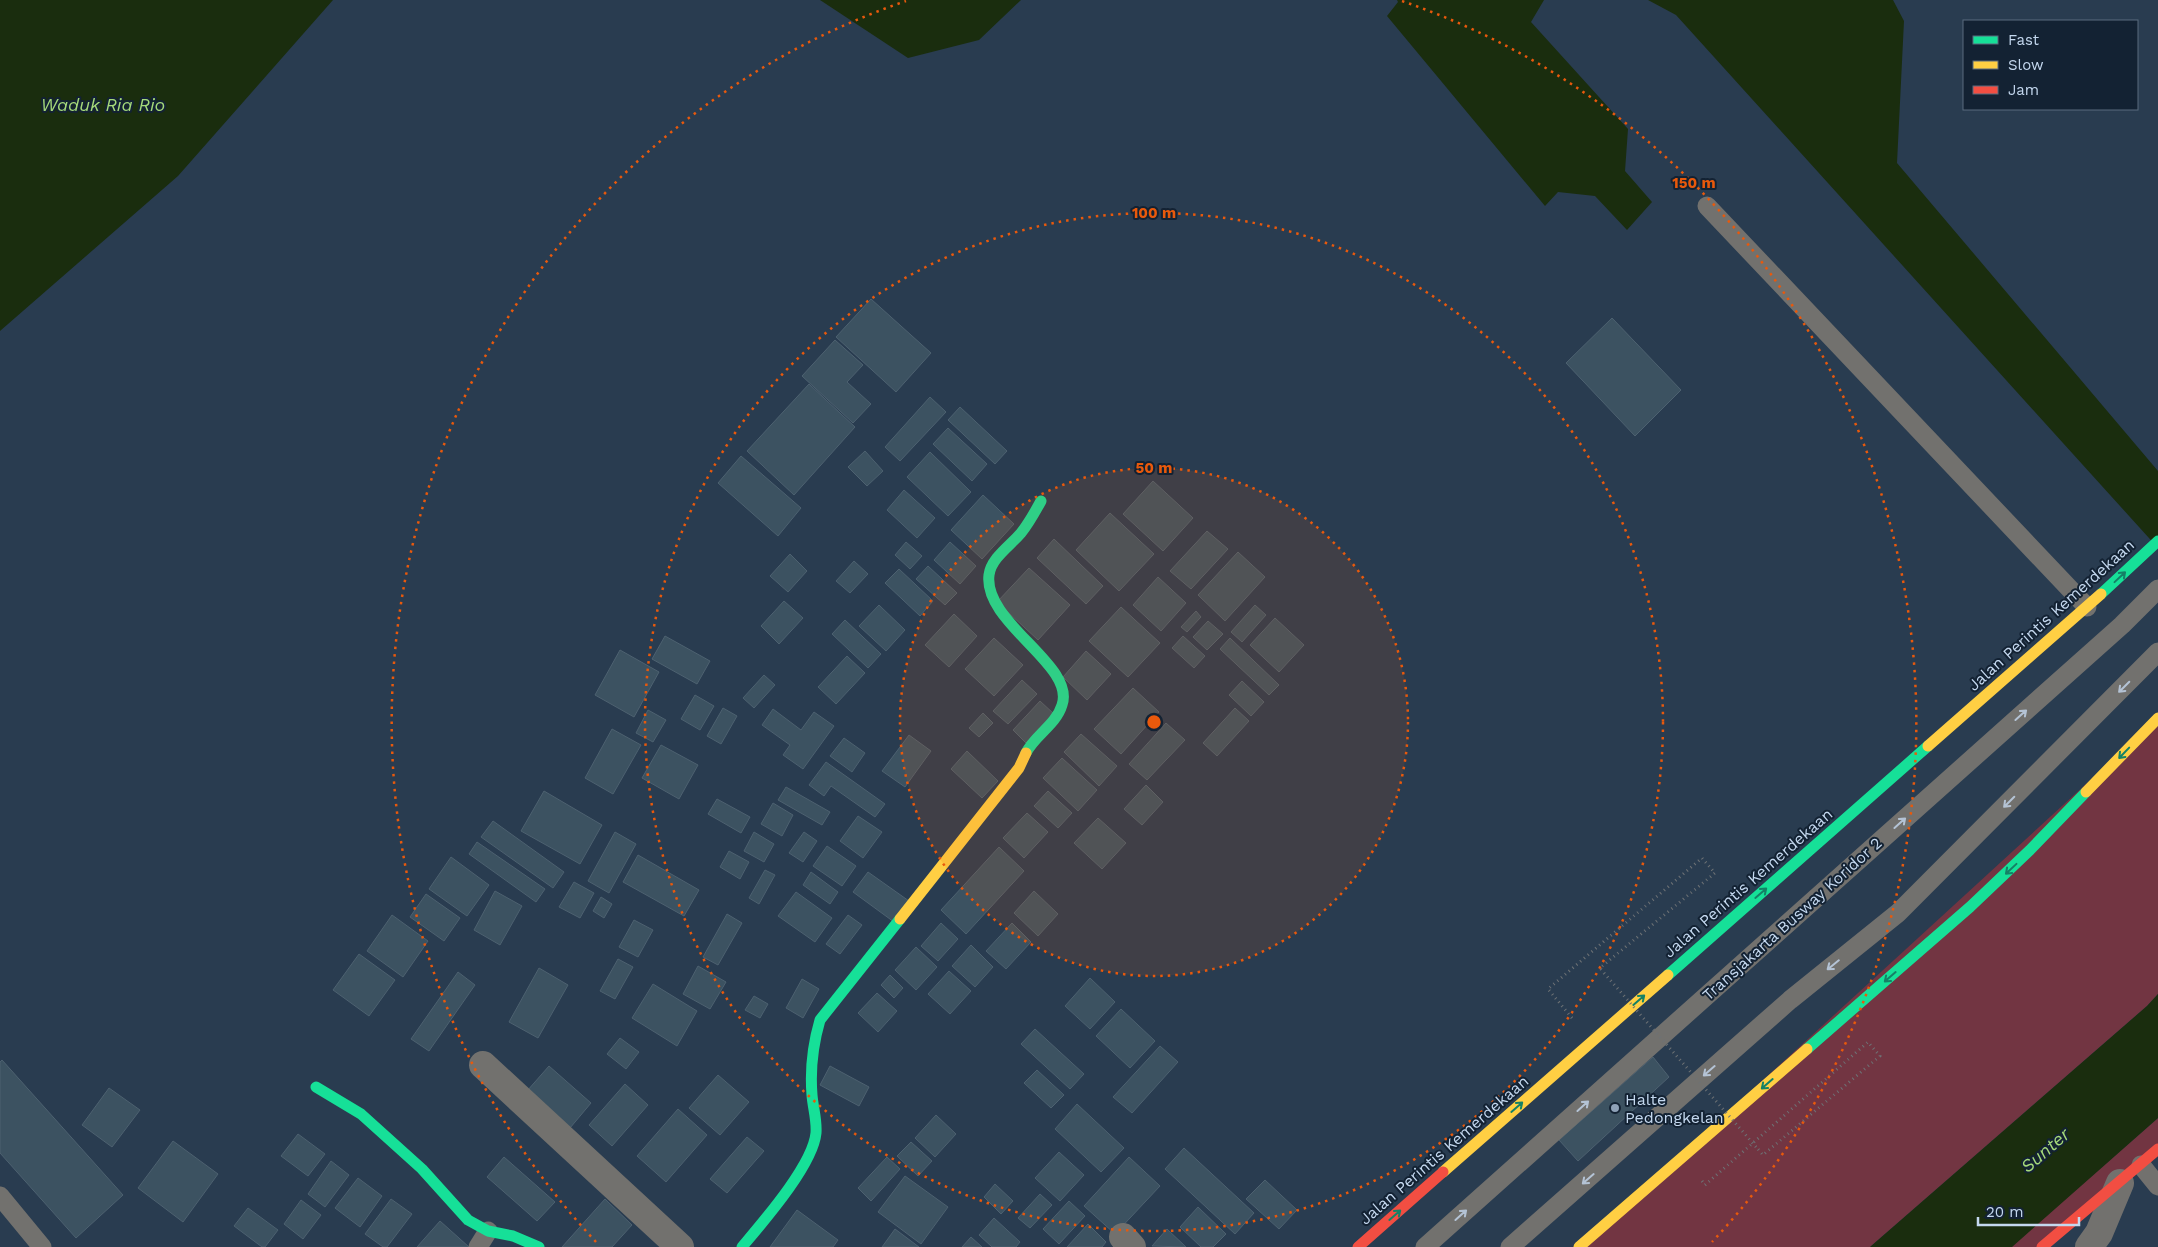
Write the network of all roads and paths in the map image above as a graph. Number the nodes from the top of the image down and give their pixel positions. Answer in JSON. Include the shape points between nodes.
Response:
{"nodes":[{"id":1,"x":1707,"y":206,"type":"dead end"},
{"id":2,"x":1040,"y":501,"type":"dead end"},
{"id":3,"x":2155,"y":544,"type":"edge"},
{"id":4,"x":2158,"y":589,"type":"edge"},
{"id":5,"x":2087,"y":607,"type":"junction"},
{"id":6,"x":2158,"y":652,"type":"edge"},
{"id":7,"x":2158,"y":718,"type":"edge"},
{"id":8,"x":1592,"y":1041,"type":"junction"},
{"id":9,"x":483,"y":1065,"type":"dead end"},
{"id":10,"x":316,"y":1087,"type":"dead end"},
{"id":11,"x":2158,"y":1149,"type":"edge"},
{"id":12,"x":1683,"y":1158,"type":"junction"},
{"id":13,"x":2140,"y":1165,"type":"junction"},
{"id":14,"x":2120,"y":1183,"type":"junction"},
{"id":15,"x":2158,"y":1186,"type":"edge"},
{"id":16,"x":0,"y":1196,"type":"edge"},
{"id":17,"x":488,"y":1231,"type":"junction"},
{"id":18,"x":42,"y":1247,"type":"edge"},
{"id":19,"x":478,"y":1247,"type":"edge"},
{"id":20,"x":539,"y":1247,"type":"edge"},
{"id":21,"x":680,"y":1247,"type":"edge"},
{"id":22,"x":742,"y":1247,"type":"edge"},
{"id":23,"x":1358,"y":1247,"type":"edge"},
{"id":24,"x":1425,"y":1247,"type":"edge"},
{"id":25,"x":1510,"y":1247,"type":"edge"},
{"id":26,"x":1579,"y":1247,"type":"edge"},
{"id":27,"x":2042,"y":1247,"type":"edge"},
{"id":28,"x":2089,"y":1247,"type":"edge"}],
"edges":[{"from":1,"to":5,"type":"lane"},
{"from":2,"to":22,"type":"main road","via":[[1034,515],[996,558],[988,575],[988,589],[1006,618],[1044,660],[1062,687],[1064,699],[1060,711],[1033,742],[1019,768],[820,1020],[815,1036],[812,1092],[816,1135],[810,1151],[778,1202]]},
{"from":5,"to":3,"type":"main road","name":"Jalan Perintis Kemerdekaan","one_way":true},
{"from":24,"to":4,"type":"lane","name":"Transjakarta Busway Koridor 2","one_way":true},
{"from":8,"to":5,"type":"main road","name":"Jalan Perintis Kemerdekaan","one_way":true},
{"from":6,"to":25,"type":"lane","one_way":true,"via":[[1898,913],[1790,1000]]},
{"from":7,"to":12,"type":"main road","one_way":true,"via":[[1970,907]]},
{"from":8,"to":12,"type":"path","bridge":true,"via":[[1548,989],[1702,858],[1715,873],[1600,968],[1604,973],[1757,1148],[1763,1155],[1880,1056],[1868,1042],[1705,1185]]},
{"from":23,"to":8,"type":"main road","name":"Jalan Perintis Kemerdekaan","one_way":true},
{"from":9,"to":21,"type":"street"},
{"from":10,"to":17,"type":"main road","via":[[361,1114],[422,1169],[468,1220]]},
{"from":11,"to":13,"type":"main road"},
{"from":12,"to":26,"type":"main road"},
{"from":13,"to":14,"type":"main road"},
{"from":13,"to":15,"type":"lane"},
{"from":14,"to":27,"type":"main road"},
{"from":14,"to":28,"type":"street"},
{"from":16,"to":18,"type":"lane"},
{"from":17,"to":19,"type":"lane"},
{"from":17,"to":20,"type":"main road","via":[[513,1236]]}]}
